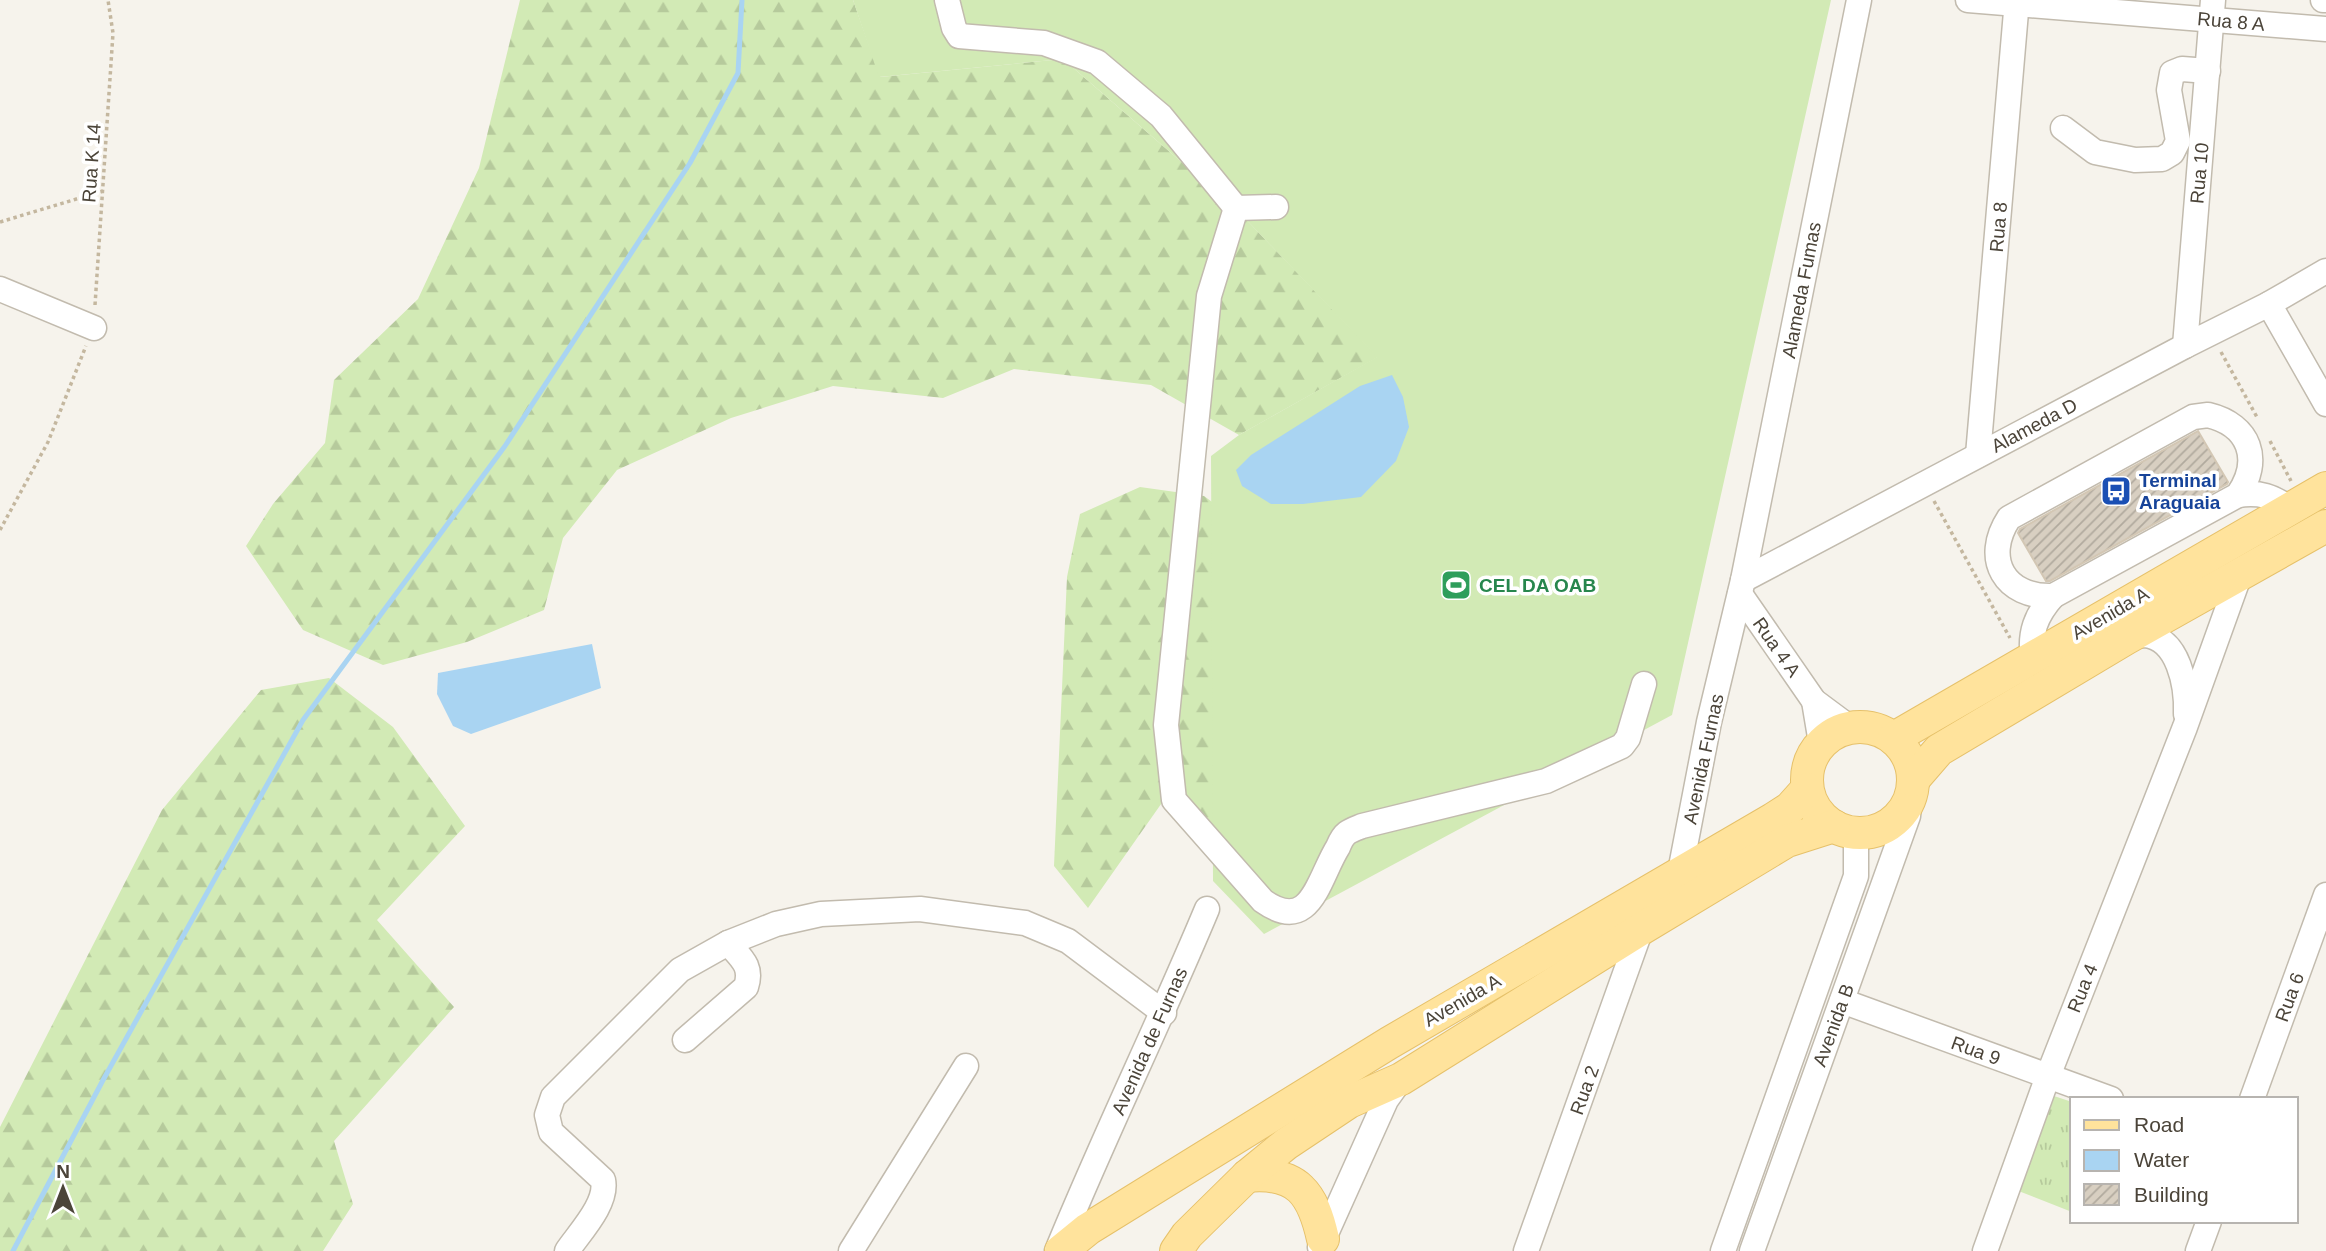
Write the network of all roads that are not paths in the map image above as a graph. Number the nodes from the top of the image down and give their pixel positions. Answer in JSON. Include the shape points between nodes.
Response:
{"nodes":[{"id":1,"x":947,"y":0,"type":"edge"},
{"id":2,"x":1859,"y":0,"type":"edge"},
{"id":3,"x":1968,"y":0,"type":"edge"},
{"id":4,"x":2017,"y":2,"type":"edge"},
{"id":5,"x":2213,"y":10,"type":"edge"},
{"id":6,"x":2326,"y":29,"type":"edge"},
{"id":7,"x":2208,"y":71,"type":"junction"},
{"id":8,"x":2063,"y":128,"type":"dead end"},
{"id":9,"x":1276,"y":207,"type":"dead end"},
{"id":10,"x":1236,"y":208,"type":"junction"},
{"id":11,"x":2326,"y":271,"type":"edge"},
{"id":12,"x":0,"y":289,"type":"edge"},
{"id":13,"x":2269,"y":304,"type":"junction"},
{"id":14,"x":94,"y":328,"type":"road end"},
{"id":15,"x":2185,"y":346,"type":"junction"},
{"id":16,"x":2326,"y":404,"type":"edge"},
{"id":17,"x":1978,"y":455,"type":"junction"},
{"id":18,"x":2238,"y":495,"type":"junction"},
{"id":19,"x":2304,"y":495,"type":"edge"},
{"id":20,"x":2326,"y":526,"type":"edge"},
{"id":21,"x":2241,"y":574,"type":"junction"},
{"id":22,"x":1742,"y":587,"type":"junction"},
{"id":23,"x":2053,"y":596,"type":"junction"},
{"id":24,"x":2127,"y":638,"type":"junction"},
{"id":25,"x":2025,"y":653,"type":"junction"},
{"id":26,"x":1644,"y":684,"type":"dead end"},
{"id":27,"x":1814,"y":701,"type":"junction"},
{"id":28,"x":1849,"y":727,"type":"junction"},
{"id":29,"x":2185,"y":727,"type":"junction"},
{"id":30,"x":1894,"y":738,"type":"junction"},
{"id":31,"x":1821,"y":743,"type":"junction"},
{"id":32,"x":1807,"y":789,"type":"junction"},
{"id":33,"x":1912,"y":789,"type":"junction"},
{"id":34,"x":1845,"y":829,"type":"junction"},
{"id":35,"x":1680,"y":872,"type":"junction"},
{"id":36,"x":2326,"y":895,"type":"edge"},
{"id":37,"x":1207,"y":909,"type":"dead end"},
{"id":38,"x":1642,"y":929,"type":"junction"},
{"id":39,"x":728,"y":943,"type":"junction"},
{"id":40,"x":1842,"y":1001,"type":"junction"},
{"id":41,"x":1164,"y":1013,"type":"junction"},
{"id":42,"x":685,"y":1040,"type":"dead end"},
{"id":43,"x":966,"y":1066,"type":"dead end"},
{"id":44,"x":2048,"y":1076,"type":"junction"},
{"id":45,"x":1401,"y":1079,"type":"junction"},
{"id":46,"x":2105,"y":1097,"type":"edge"},
{"id":47,"x":2253,"y":1097,"type":"edge"},
{"id":48,"x":1090,"y":1171,"type":"junction"},
{"id":49,"x":1247,"y":1175,"type":"junction"},
{"id":50,"x":1116,"y":1213,"type":"joint"},
{"id":51,"x":2207,"y":1223,"type":"edge"},
{"id":52,"x":1087,"y":1229,"type":"junction"},
{"id":53,"x":1321,"y":1245,"type":"edge"},
{"id":54,"x":566,"y":1251,"type":"edge"},
{"id":55,"x":851,"y":1251,"type":"edge"},
{"id":56,"x":1059,"y":1251,"type":"edge"},
{"id":57,"x":1176,"y":1251,"type":"edge"},
{"id":58,"x":1526,"y":1251,"type":"edge"},
{"id":59,"x":1723,"y":1251,"type":"edge"},
{"id":60,"x":1752,"y":1251,"type":"edge"},
{"id":61,"x":1984,"y":1251,"type":"edge"},
{"id":62,"x":2198,"y":1251,"type":"edge"}],
"edges":[{"from":1,"to":10,"type":"street","via":[[959,36],[1044,43],[1097,62],[1161,116]]},
{"from":2,"to":22,"type":"street","name":"Alameda Fumas"},
{"from":3,"to":4,"type":"street","name":"Rua 8 A"},
{"from":4,"to":5,"type":"street","name":"Rua 8 A"},
{"from":4,"to":17,"type":"street","name":"Rua 8"},
{"from":5,"to":6,"type":"street","name":"Rua 8 A"},
{"from":5,"to":7,"type":"street","name":"Rua 10"},
{"from":7,"to":8,"type":"street","via":[[2182,69],[2172,74],[2169,90],[2178,141],[2162,159],[2135,160],[2095,152]]},
{"from":7,"to":15,"type":"street","name":"Rua 10"},
{"from":9,"to":10,"type":"street"},
{"from":10,"to":26,"type":"street","via":[[1209,296],[1166,725],[1174,800],[1263,901],[1291,913],[1312,899],[1346,834],[1362,826],[1546,781],[1622,746]]},
{"from":11,"to":13,"type":"street","name":"Alameda D"},
{"from":12,"to":14,"type":"street"},
{"from":13,"to":15,"type":"street","name":"Alameda D"},
{"from":13,"to":16,"type":"street"},
{"from":15,"to":17,"type":"street","name":"Alameda D"},
{"from":17,"to":22,"type":"street","name":"Alameda D"},
{"from":18,"to":19,"type":"street"},
{"from":18,"to":23,"type":"street"},
{"from":18,"to":23,"type":"street","via":[[2247,483],[2250,453],[2236,427],[2208,415],[2193,417],[2008,518],[1997,545],[2003,573],[2024,593]]},
{"from":19,"to":25,"type":"main road","name":"Avenida A"},
{"from":20,"to":21,"type":"main road","name":"Avenida A"},
{"from":21,"to":24,"type":"main road","name":"Avenida A"},
{"from":21,"to":29,"type":"street","name":"Rua 4"},
{"from":22,"to":27,"type":"street","name":"Rua 4 A"},
{"from":22,"to":35,"type":"street","name":"Avenida Furnas","via":[[1709,722]]},
{"from":23,"to":25,"type":"street","via":[[2039,615]]},
{"from":24,"to":29,"type":"street","name":"Rua 4","via":[[2155,638],[2174,655],[2184,677]]},
{"from":24,"to":33,"type":"main road","name":"Avenida A","via":[[1939,750]]},
{"from":25,"to":30,"type":"main road","name":"Avenida A"},
{"from":27,"to":28,"type":"street","name":"Rua 4 A"},
{"from":27,"to":31,"type":"street","name":"Rua 4 A"},
{"from":28,"to":30,"type":"main road","via":[[1872,728]]},
{"from":28,"to":31,"type":"main road"},
{"from":29,"to":44,"type":"street","name":"Rua 4"},
{"from":30,"to":33,"type":"main road","via":[[1906,753]]},
{"from":31,"to":32,"type":"main road","via":[[1809,764]]},
{"from":32,"to":34,"type":"main road","via":[[1816,810]]},
{"from":32,"to":35,"type":"main road","name":"Avenida A","via":[[1790,808]]},
{"from":33,"to":34,"type":"main road","via":[[1904,810],[1883,828],[1870,832]]},
{"from":33,"to":40,"type":"street","name":"Avenida B","via":[[1908,816]]},
{"from":34,"to":38,"type":"main road","name":"Avenida A","via":[[1787,841]]},
{"from":34,"to":59,"type":"street","name":"Avenida B","via":[[1856,876]]},
{"from":35,"to":38,"type":"street","name":"Avenida Furnas"},
{"from":35,"to":50,"type":"main road","name":"Avenida A","via":[[1389,1043]]},
{"from":36,"to":47,"type":"street","name":"Rua 6"},
{"from":37,"to":41,"type":"street","name":"Avenida de Furnas"},
{"from":38,"to":45,"type":"main road","name":"Avenida A"},
{"from":38,"to":58,"type":"street","name":"Rua 2"},
{"from":39,"to":41,"type":"street","via":[[776,924],[821,914],[920,909],[1025,923],[1068,941]]},
{"from":39,"to":42,"type":"street","via":[[748,968],[746,987]]},
{"from":39,"to":54,"type":"street","via":[[680,970],[553,1097],[547,1115],[551,1132],[603,1180],[605,1190]]},
{"from":40,"to":44,"type":"street","name":"Rua 9"},
{"from":40,"to":60,"type":"street","name":"Avenida B"},
{"from":41,"to":48,"type":"street","name":"Avenida de Furnas"},
{"from":43,"to":55,"type":"street"},
{"from":44,"to":46,"type":"street","name":"Rua 9"},
{"from":44,"to":61,"type":"street","name":"Rua 4"},
{"from":45,"to":49,"type":"main road","via":[[1349,1102]]},
{"from":45,"to":53,"type":"street","name":"Avenida A","via":[[1386,1100]]},
{"from":48,"to":52,"type":"street","name":"Avenida de Furnas"},
{"from":48,"to":56,"type":"street","name":"Avenida de Furnas"},
{"from":49,"to":53,"type":"main road","via":[[1275,1176],[1308,1196],[1317,1213]]},
{"from":49,"to":57,"type":"main road"},
{"from":50,"to":52,"type":"main road","name":"Avenida de Furnas"},
{"from":51,"to":62,"type":"street"},
{"from":52,"to":56,"type":"main road","name":"Avenida de Furnas"}]}
